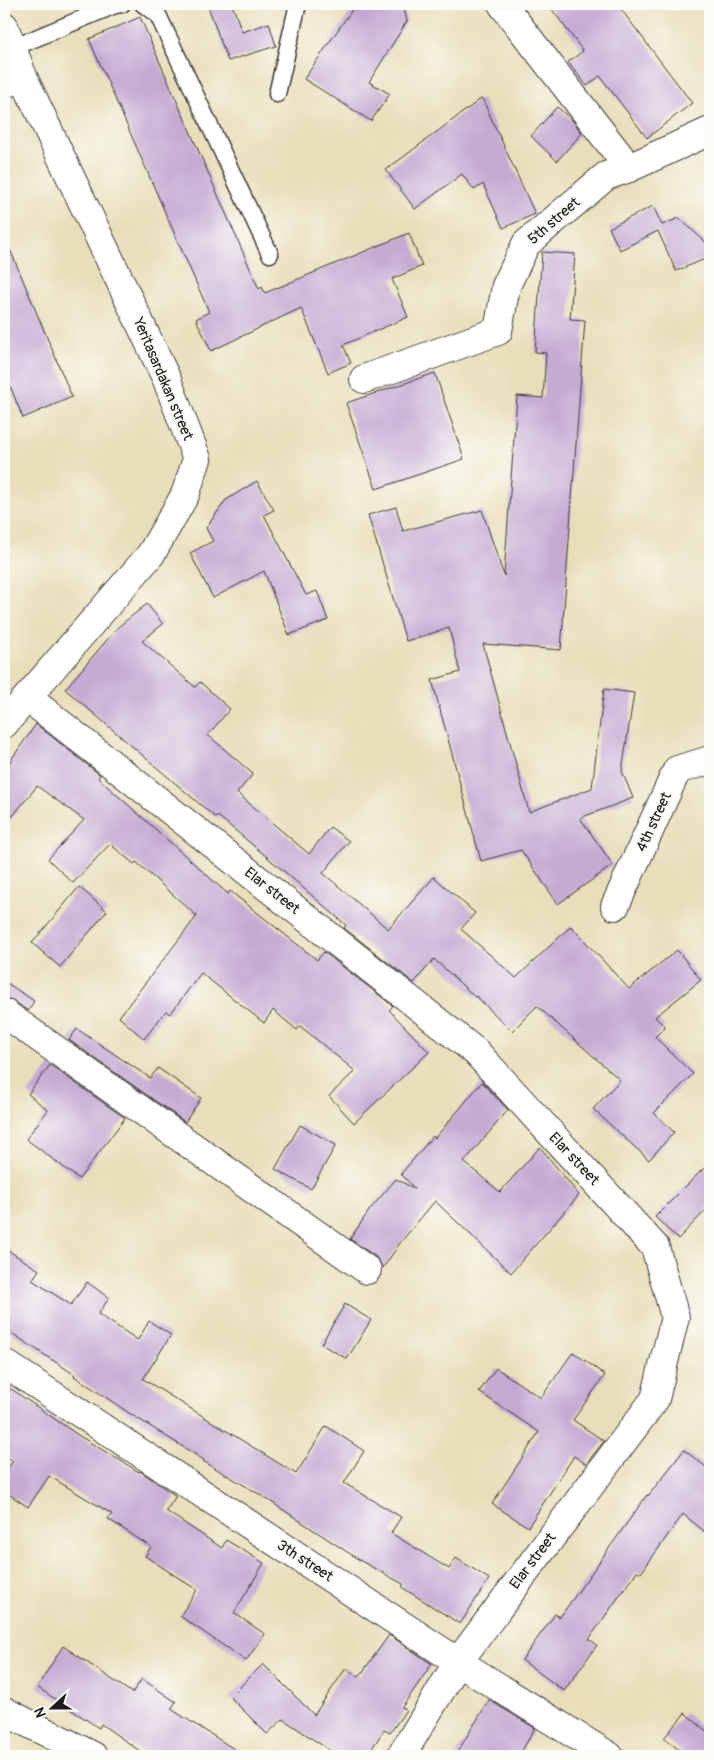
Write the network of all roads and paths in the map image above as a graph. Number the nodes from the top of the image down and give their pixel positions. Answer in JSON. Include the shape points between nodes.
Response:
{"nodes":[{"id":1,"x":122,"y":4,"type":"edge"},
{"id":2,"x":143,"y":4,"type":"edge"},
{"id":3,"x":298,"y":4,"type":"edge"},
{"id":4,"x":502,"y":4,"type":"edge"},
{"id":5,"x":8,"y":37,"type":"edge"},
{"id":6,"x":13,"y":80,"type":"edge"},
{"id":7,"x":277,"y":94,"type":"dead end"},
{"id":8,"x":710,"y":131,"type":"edge"},
{"id":9,"x":629,"y":168,"type":"junction"},
{"id":10,"x":270,"y":254,"type":"dead end"},
{"id":11,"x":364,"y":380,"type":"dead end"},
{"id":12,"x":28,"y":698,"type":"junction"},
{"id":13,"x":4,"y":724,"type":"edge"},
{"id":14,"x":710,"y":760,"type":"edge"},
{"id":15,"x":615,"y":906,"type":"dead end"},
{"id":16,"x":4,"y":1013,"type":"edge"},
{"id":17,"x":367,"y":1270,"type":"dead end"},
{"id":18,"x":4,"y":1363,"type":"edge"},
{"id":19,"x":458,"y":1662,"type":"junction"},
{"id":20,"x":4,"y":1711,"type":"edge"},
{"id":21,"x":93,"y":1756,"type":"edge"},
{"id":22,"x":401,"y":1756,"type":"edge"},
{"id":23,"x":609,"y":1756,"type":"edge"}],
"edges":[{"from":1,"to":5,"type":"lane"},
{"from":2,"to":10,"type":"lane","via":[[158,15]]},
{"from":3,"to":7,"type":"lane"},
{"from":4,"to":9,"type":"street"},
{"from":5,"to":6,"type":"street","name":"Yeritasardakan street"},
{"from":6,"to":12,"type":"street","name":"Yeritasardakan street","via":[[167,380],[196,459],[185,495],[151,554]]},
{"from":8,"to":9,"type":"street","name":"5th street"},
{"from":9,"to":11,"type":"street","name":"5th street","via":[[606,176],[526,244],[506,286],[498,331]]},
{"from":12,"to":13,"type":"street","name":"Yeritasardakan street"},
{"from":12,"to":19,"type":"street","name":"Elar street","via":[[476,1052],[655,1247],[675,1317],[655,1399]]},
{"from":14,"to":15,"type":"street","name":"4th street","via":[[678,770]]},
{"from":16,"to":17,"type":"street"},
{"from":18,"to":19,"type":"street","name":"3th street"},
{"from":19,"to":22,"type":"street","name":"Elar street"},
{"from":19,"to":23,"type":"street","name":"3th street"},
{"from":20,"to":21,"type":"street"}]}
